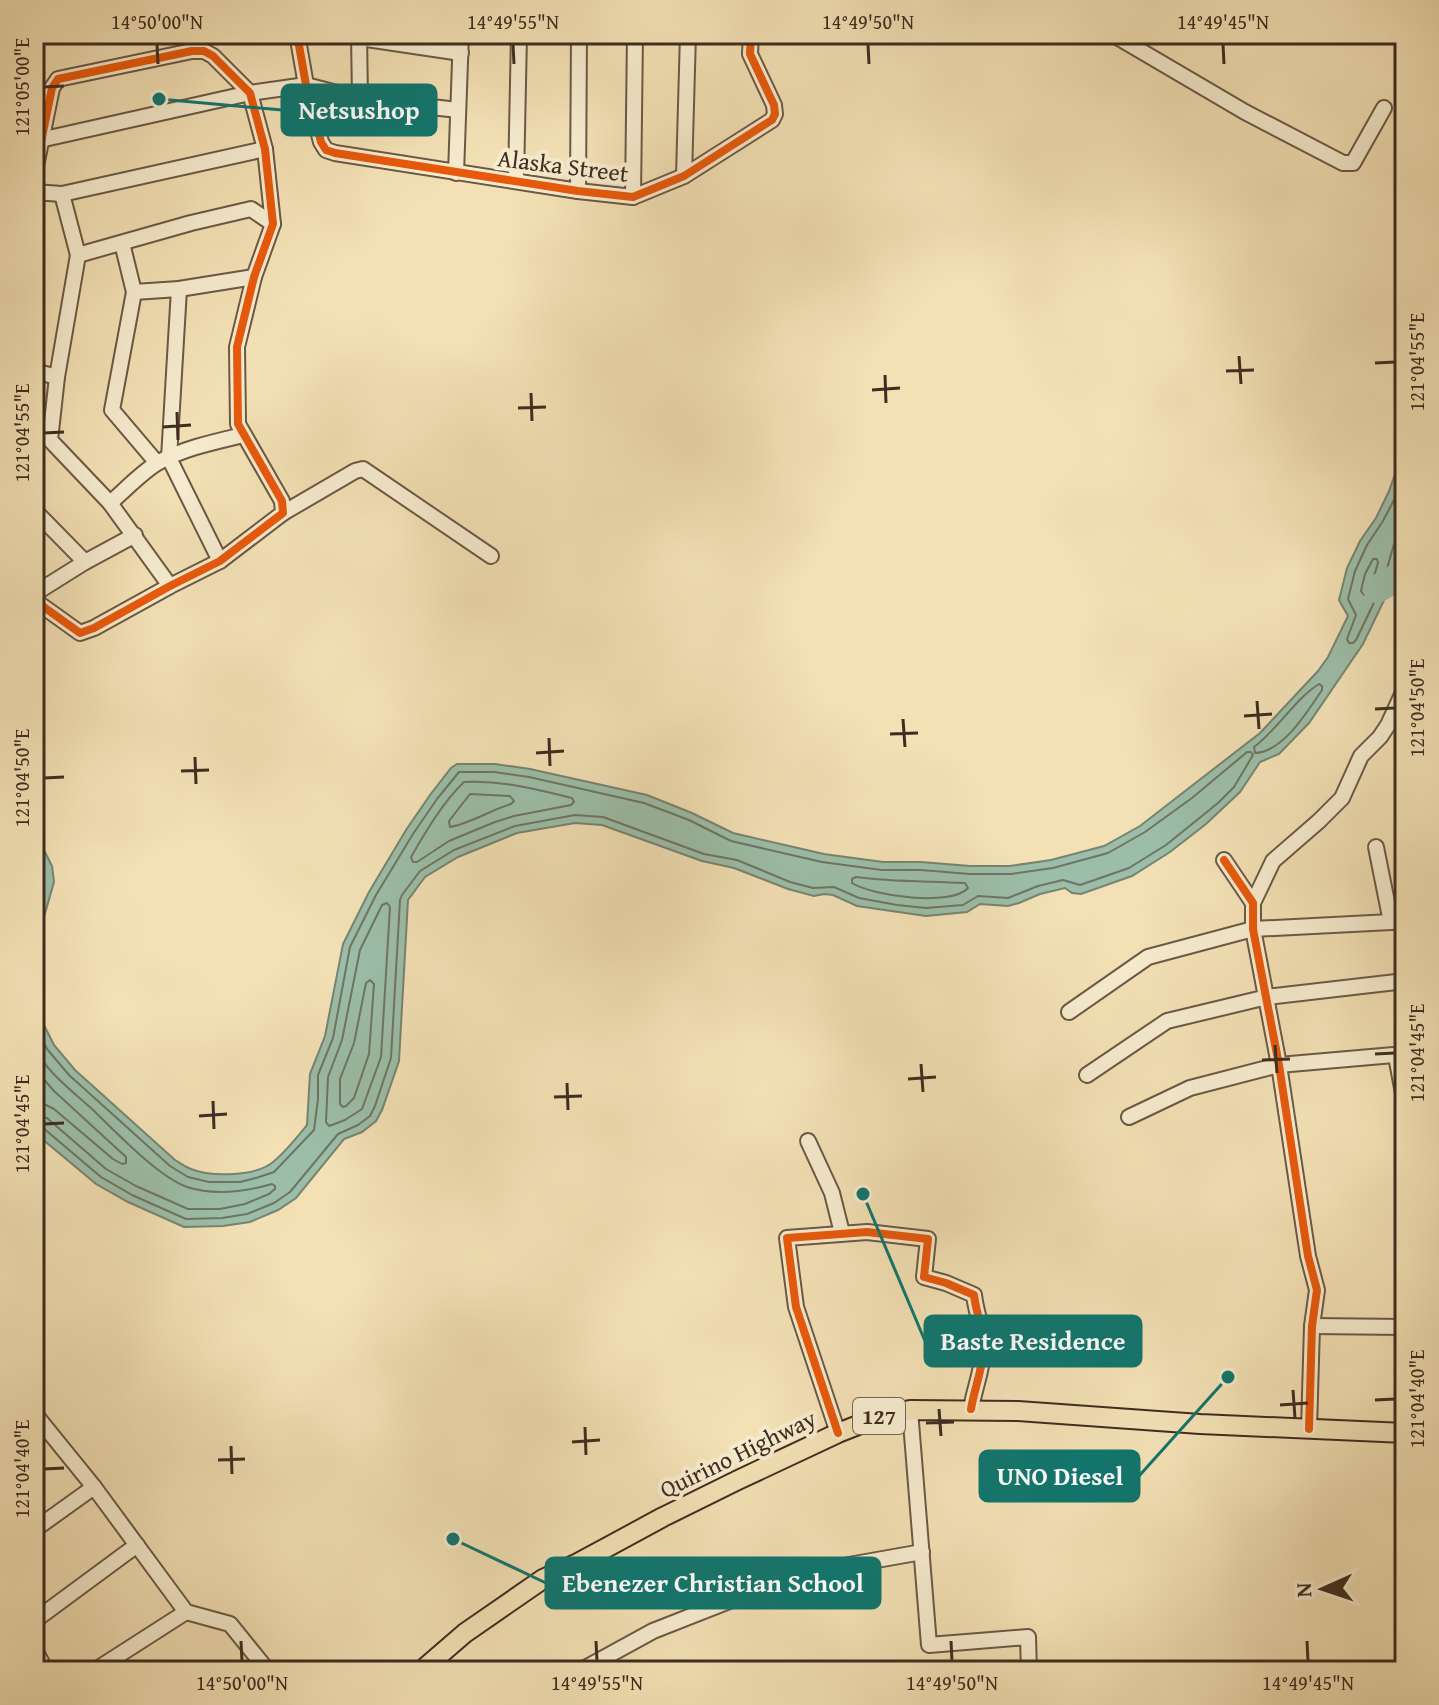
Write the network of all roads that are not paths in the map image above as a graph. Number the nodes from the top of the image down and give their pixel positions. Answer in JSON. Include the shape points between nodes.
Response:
{"nodes":[{"id":1,"x":297,"y":34,"type":"edge"},
{"id":2,"x":461,"y":34,"type":"edge"},
{"id":3,"x":519,"y":34,"type":"edge"},
{"id":4,"x":579,"y":34,"type":"edge"},
{"id":5,"x":635,"y":34,"type":"edge"},
{"id":6,"x":688,"y":34,"type":"edge"},
{"id":7,"x":751,"y":34,"type":"edge"},
{"id":8,"x":1112,"y":34,"type":"edge"},
{"id":9,"x":359,"y":36,"type":"edge"},
{"id":10,"x":409,"y":40,"type":"edge"},
{"id":11,"x":461,"y":53,"type":"junction"},
{"id":12,"x":306,"y":85,"type":"junction"},
{"id":13,"x":250,"y":93,"type":"junction"},
{"id":14,"x":360,"y":99,"type":"junction"},
{"id":15,"x":1384,"y":108,"type":"dead end"},
{"id":16,"x":458,"y":110,"type":"junction"},
{"id":17,"x":40,"y":140,"type":"junction"},
{"id":18,"x":265,"y":149,"type":"junction"},
{"id":19,"x":456,"y":173,"type":"junction"},
{"id":20,"x":34,"y":176,"type":"edge"},
{"id":21,"x":684,"y":176,"type":"junction"},
{"id":22,"x":516,"y":180,"type":"junction"},
{"id":23,"x":578,"y":191,"type":"junction"},
{"id":24,"x":34,"y":192,"type":"edge"},
{"id":25,"x":62,"y":194,"type":"junction"},
{"id":26,"x":633,"y":197,"type":"junction"},
{"id":27,"x":273,"y":224,"type":"junction"},
{"id":28,"x":122,"y":243,"type":"junction"},
{"id":29,"x":78,"y":255,"type":"junction"},
{"id":30,"x":254,"y":277,"type":"junction"},
{"id":31,"x":179,"y":289,"type":"junction"},
{"id":32,"x":134,"y":292,"type":"junction"},
{"id":33,"x":34,"y":371,"type":"edge"},
{"id":34,"x":57,"y":377,"type":"junction"},
{"id":35,"x":243,"y":435,"type":"junction"},
{"id":36,"x":34,"y":437,"type":"edge"},
{"id":37,"x":50,"y":440,"type":"junction"},
{"id":38,"x":163,"y":460,"type":"junction"},
{"id":39,"x":110,"y":503,"type":"junction"},
{"id":40,"x":34,"y":510,"type":"edge"},
{"id":41,"x":283,"y":513,"type":"junction"},
{"id":42,"x":135,"y":535,"type":"junction"},
{"id":43,"x":491,"y":556,"type":"dead end"},
{"id":44,"x":220,"y":561,"type":"junction"},
{"id":45,"x":85,"y":562,"type":"junction"},
{"id":46,"x":170,"y":586,"type":"junction"},
{"id":47,"x":34,"y":597,"type":"edge"},
{"id":48,"x":1405,"y":688,"type":"edge"},
{"id":49,"x":1376,"y":847,"type":"dead end"},
{"id":50,"x":1224,"y":860,"type":"dead end"},
{"id":51,"x":1253,"y":903,"type":"junction"},
{"id":52,"x":1398,"y":920,"type":"edge"},
{"id":53,"x":1253,"y":929,"type":"junction"},
{"id":54,"x":1405,"y":981,"type":"edge"},
{"id":55,"x":1267,"y":997,"type":"junction"},
{"id":56,"x":1069,"y":1012,"type":"dead end"},
{"id":57,"x":1401,"y":1055,"type":"edge"},
{"id":58,"x":1279,"y":1065,"type":"junction"},
{"id":59,"x":1087,"y":1075,"type":"dead end"},
{"id":60,"x":1405,"y":1104,"type":"edge"},
{"id":61,"x":1129,"y":1117,"type":"dead end"},
{"id":62,"x":808,"y":1141,"type":"dead end"},
{"id":63,"x":842,"y":1233,"type":"junction"},
{"id":64,"x":1312,"y":1326,"type":"junction"},
{"id":65,"x":1405,"y":1327,"type":"edge"},
{"id":66,"x":971,"y":1409,"type":"junction"},
{"id":67,"x":910,"y":1410,"type":"junction"},
{"id":68,"x":34,"y":1413,"type":"edge"},
{"id":69,"x":1309,"y":1429,"type":"junction"},
{"id":70,"x":40,"y":1433,"type":"edge"},
{"id":71,"x":838,"y":1433,"type":"junction"},
{"id":72,"x":1405,"y":1433,"type":"edge"},
{"id":73,"x":94,"y":1487,"type":"junction"},
{"id":74,"x":34,"y":1530,"type":"edge"},
{"id":75,"x":137,"y":1545,"type":"junction"},
{"id":76,"x":922,"y":1552,"type":"junction"},
{"id":77,"x":186,"y":1612,"type":"junction"},
{"id":78,"x":34,"y":1621,"type":"edge"},
{"id":79,"x":34,"y":1648,"type":"edge"},
{"id":80,"x":46,"y":1671,"type":"edge"},
{"id":81,"x":94,"y":1671,"type":"edge"},
{"id":82,"x":268,"y":1671,"type":"edge"},
{"id":83,"x":421,"y":1671,"type":"edge"},
{"id":84,"x":580,"y":1671,"type":"edge"},
{"id":85,"x":1029,"y":1671,"type":"edge"}],
"edges":[{"from":1,"to":12,"type":"street"},
{"from":2,"to":11,"type":"street"},
{"from":3,"to":22,"type":"street"},
{"from":4,"to":23,"type":"street"},
{"from":5,"to":26,"type":"street"},
{"from":6,"to":21,"type":"street"},
{"from":7,"to":21,"type":"street","name":"Alaska Street","via":[[750,54],[775,114]]},
{"from":8,"to":15,"type":"street","via":[[1343,163],[1353,163]]},
{"from":9,"to":10,"type":"street"},
{"from":9,"to":14,"type":"street"},
{"from":10,"to":11,"type":"street"},
{"from":11,"to":16,"type":"street"},
{"from":12,"to":13,"type":"street"},
{"from":12,"to":14,"type":"street"},
{"from":12,"to":19,"type":"street","name":"Alaska Street","via":[[326,150]]},
{"from":13,"to":17,"type":"street"},
{"from":13,"to":17,"type":"street","via":[[204,51],[69,76],[52,88]]},
{"from":13,"to":18,"type":"street"},
{"from":14,"to":16,"type":"street"},
{"from":16,"to":19,"type":"street"},
{"from":17,"to":20,"type":"street"},
{"from":18,"to":25,"type":"street"},
{"from":18,"to":27,"type":"street"},
{"from":19,"to":22,"type":"street","name":"Alaska Street"},
{"from":21,"to":26,"type":"street","name":"Alaska Street"},
{"from":22,"to":23,"type":"street","name":"Alaska Street"},
{"from":23,"to":26,"type":"street","name":"Alaska Street"},
{"from":24,"to":25,"type":"street"},
{"from":25,"to":29,"type":"street"},
{"from":27,"to":28,"type":"street","via":[[251,209]]},
{"from":27,"to":30,"type":"street"},
{"from":28,"to":29,"type":"street"},
{"from":28,"to":32,"type":"street"},
{"from":29,"to":34,"type":"street"},
{"from":30,"to":31,"type":"street"},
{"from":30,"to":35,"type":"street","via":[[237,347],[238,424]]},
{"from":31,"to":32,"type":"street"},
{"from":31,"to":38,"type":"street"},
{"from":32,"to":38,"type":"street","via":[[112,410]]},
{"from":33,"to":34,"type":"street"},
{"from":34,"to":37,"type":"street"},
{"from":35,"to":38,"type":"street"},
{"from":35,"to":41,"type":"street","via":[[282,501]]},
{"from":36,"to":37,"type":"street"},
{"from":37,"to":39,"type":"street"},
{"from":38,"to":39,"type":"street"},
{"from":38,"to":44,"type":"street"},
{"from":39,"to":42,"type":"street"},
{"from":40,"to":45,"type":"street"},
{"from":41,"to":43,"type":"street","via":[[363,469]]},
{"from":41,"to":44,"type":"street"},
{"from":42,"to":45,"type":"street"},
{"from":42,"to":46,"type":"street"},
{"from":44,"to":46,"type":"street"},
{"from":45,"to":47,"type":"street"},
{"from":46,"to":47,"type":"street","via":[[80,633]]},
{"from":48,"to":51,"type":"street","via":[[1388,725],[1361,756],[1342,798],[1273,861]]},
{"from":49,"to":52,"type":"street"},
{"from":50,"to":51,"type":"street"},
{"from":51,"to":53,"type":"street"},
{"from":52,"to":53,"type":"street"},
{"from":53,"to":55,"type":"street"},
{"from":53,"to":56,"type":"street","via":[[1148,957]]},
{"from":54,"to":55,"type":"street"},
{"from":55,"to":58,"type":"street"},
{"from":55,"to":59,"type":"street","via":[[1167,1021]]},
{"from":57,"to":58,"type":"street"},
{"from":57,"to":60,"type":"street"},
{"from":58,"to":61,"type":"street","via":[[1190,1088]]},
{"from":58,"to":64,"type":"street","via":[[1317,1290]]},
{"from":62,"to":63,"type":"street","via":[[832,1193]]},
{"from":63,"to":66,"type":"street","via":[[928,1239],[924,1277],[974,1295],[984,1351]]},
{"from":63,"to":71,"type":"street","via":[[787,1238],[796,1307]]},
{"from":64,"to":65,"type":"street"},
{"from":64,"to":69,"type":"street"},
{"from":66,"to":67,"type":"main road","name":"Quirino Highway","number":"127"},
{"from":66,"to":69,"type":"main road","name":"Quirino Highway","number":"127"},
{"from":67,"to":71,"type":"main road","name":"Quirino Highway","number":"127"},
{"from":67,"to":76,"type":"street"},
{"from":68,"to":70,"type":"street"},
{"from":69,"to":72,"type":"main road","name":"Quirino Highway","number":"127"},
{"from":70,"to":73,"type":"street"},
{"from":71,"to":83,"type":"main road","name":"Quirino Highway","number":"127","via":[[543,1579]]},
{"from":73,"to":74,"type":"street"},
{"from":73,"to":75,"type":"street"},
{"from":75,"to":77,"type":"street"},
{"from":75,"to":78,"type":"street"},
{"from":76,"to":84,"type":"street","via":[[798,1574],[653,1631]]},
{"from":76,"to":85,"type":"street","via":[[929,1645],[1028,1637]]},
{"from":77,"to":81,"type":"street"},
{"from":77,"to":82,"type":"street","via":[[230,1624]]},
{"from":79,"to":80,"type":"street"}]}
